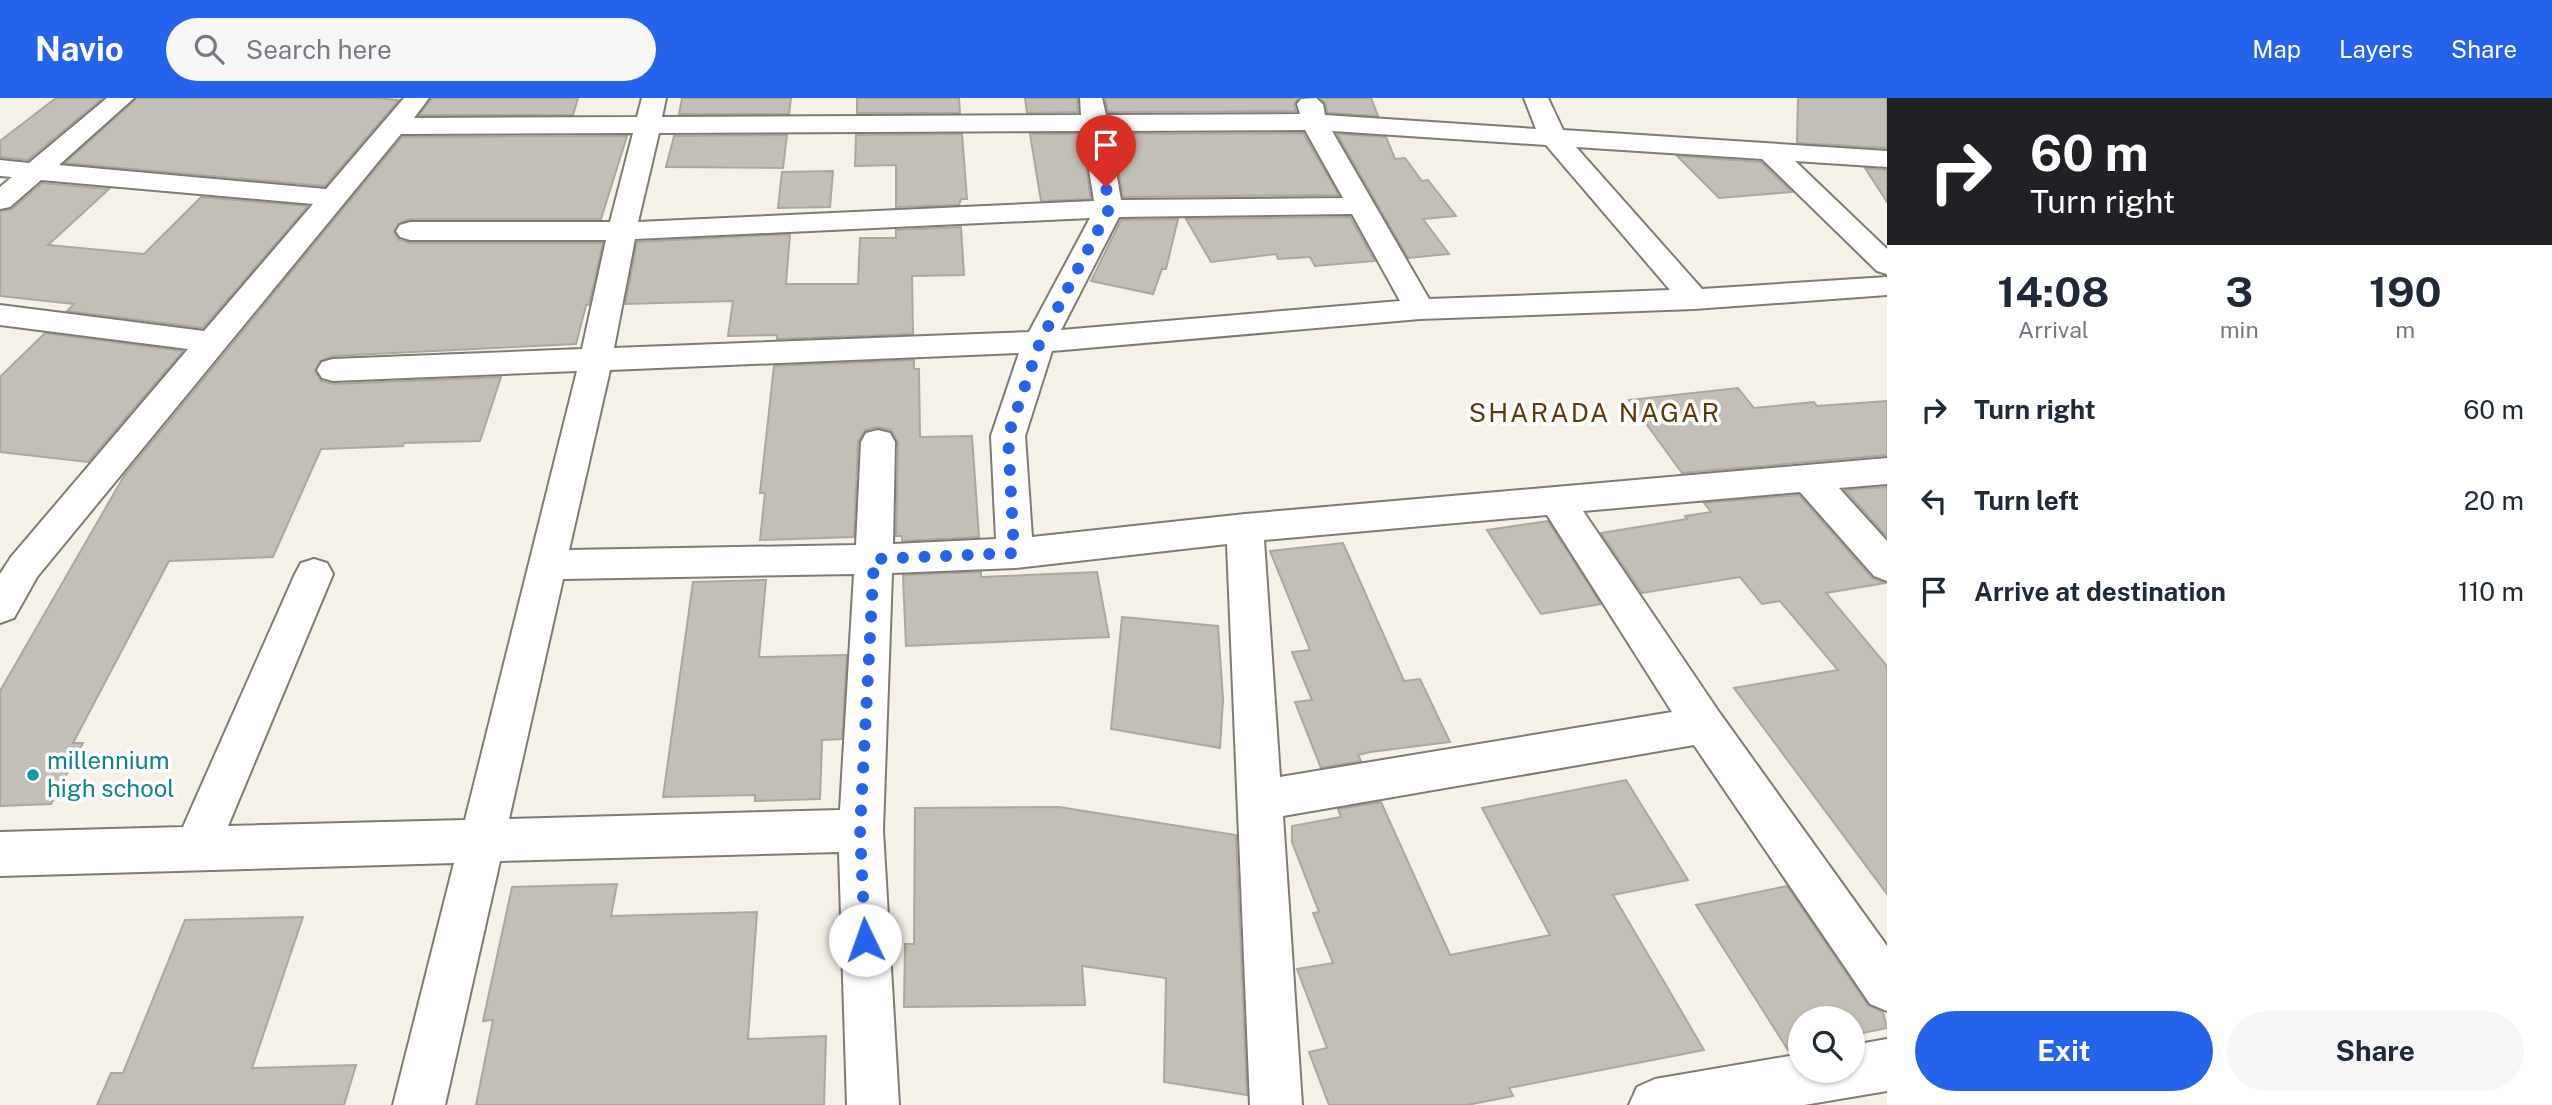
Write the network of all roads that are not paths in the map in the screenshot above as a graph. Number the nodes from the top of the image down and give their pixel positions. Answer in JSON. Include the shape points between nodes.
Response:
{"nodes":[{"id":1,"x":122,"y":98,"type":"edge"},
{"id":2,"x":417,"y":98,"type":"edge"},
{"id":3,"x":1536,"y":98,"type":"edge"},
{"id":4,"x":1312,"y":110,"type":"edge"},
{"id":5,"x":1093,"y":111,"type":"edge"},
{"id":6,"x":650,"y":112,"type":"edge"},
{"id":7,"x":394,"y":126,"type":"junction"},
{"id":8,"x":1553,"y":137,"type":"junction"},
{"id":9,"x":1770,"y":152,"type":"junction"},
{"id":10,"x":1887,"y":159,"type":"edge"},
{"id":11,"x":0,"y":168,"type":"edge"},
{"id":12,"x":35,"y":173,"type":"junction"},
{"id":13,"x":334,"y":198,"type":"junction"},
{"id":14,"x":0,"y":201,"type":"edge"},
{"id":15,"x":1362,"y":206,"type":"junction"},
{"id":16,"x":1109,"y":209,"type":"junction"},
{"id":17,"x":410,"y":231,"type":"dead end"},
{"id":18,"x":622,"y":231,"type":"junction"},
{"id":19,"x":1887,"y":265,"type":"edge"},
{"id":20,"x":1887,"y":286,"type":"edge"},
{"id":21,"x":1694,"y":299,"type":"junction"},
{"id":22,"x":1420,"y":309,"type":"junction"},
{"id":23,"x":11,"y":317,"type":"edge"},
{"id":24,"x":211,"y":342,"type":"junction"},
{"id":25,"x":1040,"y":342,"type":"junction"},
{"id":26,"x":0,"y":344,"type":"edge"},
{"id":27,"x":596,"y":360,"type":"junction"},
{"id":28,"x":333,"y":370,"type":"dead end"},
{"id":29,"x":878,"y":442,"type":"dead end"},
{"id":30,"x":1887,"y":471,"type":"edge"},
{"id":31,"x":1809,"y":478,"type":"junction"},
{"id":32,"x":1556,"y":500,"type":"junction"},
{"id":33,"x":1245,"y":528,"type":"junction"},
{"id":34,"x":1014,"y":553,"type":"junction"},
{"id":35,"x":874,"y":559,"type":"junction"},
{"id":36,"x":546,"y":565,"type":"junction"},
{"id":37,"x":1887,"y":566,"type":"edge"},
{"id":38,"x":12,"y":567,"type":"edge"},
{"id":39,"x":314,"y":574,"type":"dead end"},
{"id":40,"x":0,"y":607,"type":"edge"},
{"id":41,"x":1704,"y":725,"type":"junction"},
{"id":42,"x":1261,"y":800,"type":"junction"},
{"id":43,"x":860,"y":830,"type":"junction"},
{"id":44,"x":480,"y":841,"type":"junction"},
{"id":45,"x":196,"y":849,"type":"junction"},
{"id":46,"x":0,"y":854,"type":"edge"},
{"id":47,"x":1887,"y":987,"type":"edge"},
{"id":48,"x":1887,"y":1065,"type":"edge"},
{"id":49,"x":419,"y":1105,"type":"edge"},
{"id":50,"x":873,"y":1105,"type":"edge"},
{"id":51,"x":1276,"y":1105,"type":"edge"},
{"id":52,"x":1655,"y":1105,"type":"edge"}],
"edges":[{"from":1,"to":12,"type":"street"},
{"from":2,"to":7,"type":"street"},
{"from":3,"to":8,"type":"street"},
{"from":4,"to":5,"type":"street"},
{"from":4,"to":8,"type":"street"},
{"from":4,"to":15,"type":"street"},
{"from":5,"to":6,"type":"street"},
{"from":5,"to":16,"type":"street"},
{"from":6,"to":7,"type":"street"},
{"from":6,"to":18,"type":"street"},
{"from":7,"to":13,"type":"street"},
{"from":8,"to":9,"type":"street"},
{"from":8,"to":21,"type":"street"},
{"from":9,"to":10,"type":"street"},
{"from":9,"to":19,"type":"street"},
{"from":11,"to":12,"type":"street"},
{"from":12,"to":13,"type":"street"},
{"from":12,"to":14,"type":"street"},
{"from":13,"to":24,"type":"street"},
{"from":15,"to":16,"type":"street"},
{"from":15,"to":22,"type":"street"},
{"from":16,"to":18,"type":"street"},
{"from":16,"to":25,"type":"street"},
{"from":17,"to":18,"type":"street"},
{"from":18,"to":27,"type":"street"},
{"from":20,"to":21,"type":"street"},
{"from":21,"to":22,"type":"street"},
{"from":22,"to":25,"type":"street"},
{"from":23,"to":24,"type":"street"},
{"from":23,"to":26,"type":"street"},
{"from":24,"to":38,"type":"street"},
{"from":25,"to":27,"type":"street"},
{"from":25,"to":34,"type":"street","via":[[1008,436]]},
{"from":27,"to":28,"type":"street"},
{"from":27,"to":36,"type":"street"},
{"from":29,"to":35,"type":"street"},
{"from":30,"to":31,"type":"street"},
{"from":31,"to":32,"type":"street"},
{"from":31,"to":37,"type":"street"},
{"from":32,"to":33,"type":"street"},
{"from":32,"to":41,"type":"street"},
{"from":33,"to":34,"type":"street"},
{"from":33,"to":42,"type":"street"},
{"from":34,"to":35,"type":"street"},
{"from":35,"to":36,"type":"street"},
{"from":35,"to":43,"type":"street"},
{"from":36,"to":44,"type":"street"},
{"from":38,"to":40,"type":"street"},
{"from":39,"to":45,"type":"street"},
{"from":41,"to":42,"type":"street"},
{"from":41,"to":47,"type":"street"},
{"from":42,"to":51,"type":"street"},
{"from":43,"to":44,"type":"street"},
{"from":43,"to":50,"type":"street"},
{"from":44,"to":45,"type":"street"},
{"from":44,"to":49,"type":"street"},
{"from":45,"to":46,"type":"street"},
{"from":48,"to":52,"type":"street"}]}
